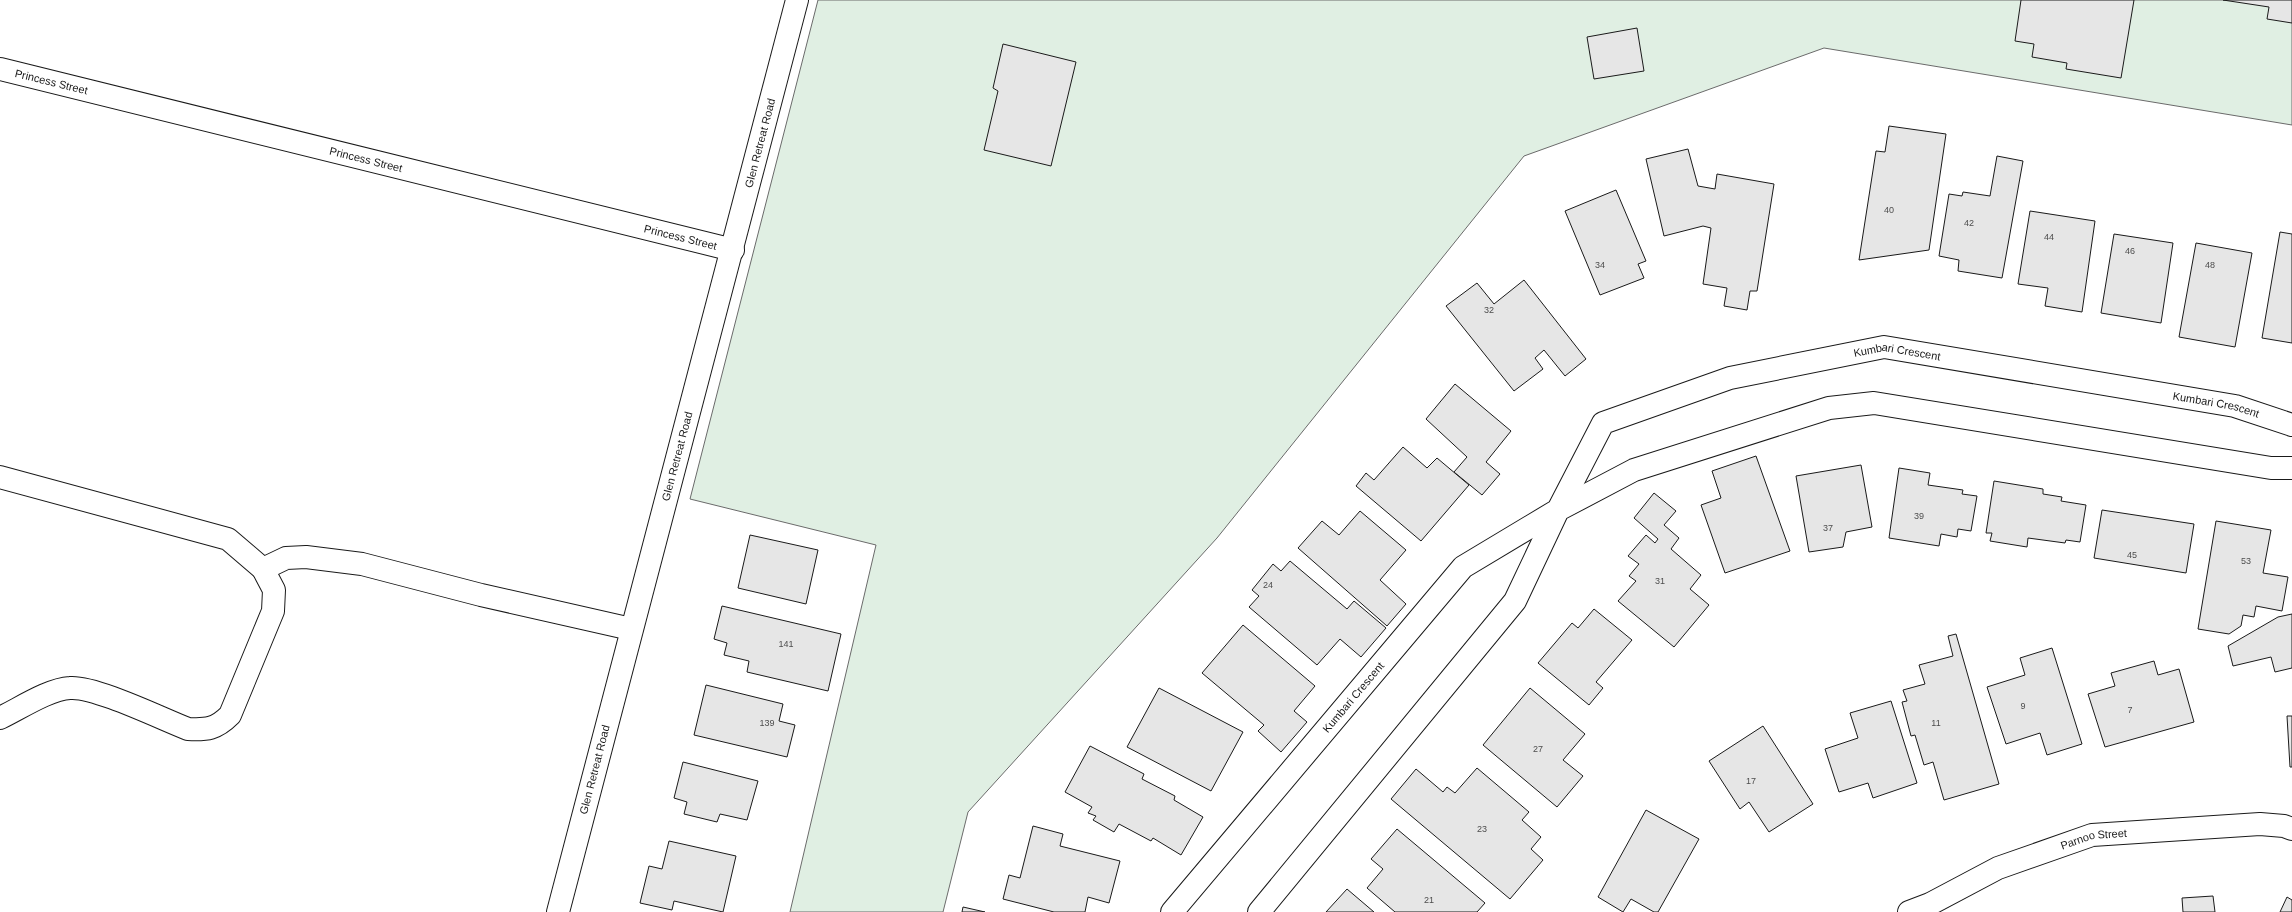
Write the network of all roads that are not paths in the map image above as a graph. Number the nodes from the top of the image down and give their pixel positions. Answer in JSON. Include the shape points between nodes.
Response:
{"nodes":[{"id":1,"x":797,"y":0,"type":"edge"},
{"id":2,"x":0,"y":70,"type":"edge"},
{"id":3,"x":733,"y":250,"type":"junction"},
{"id":4,"x":2292,"y":425,"type":"edge"},
{"id":5,"x":2292,"y":468,"type":"edge"},
{"id":6,"x":0,"y":477,"type":"edge"},
{"id":7,"x":1558,"y":510,"type":"junction"},
{"id":8,"x":263,"y":569,"type":"junction"},
{"id":9,"x":631,"y":629,"type":"junction"},
{"id":10,"x":0,"y":718,"type":"edge"},
{"id":11,"x":2292,"y":829,"type":"edge"},
{"id":12,"x":558,"y":912,"type":"edge"},
{"id":13,"x":1172,"y":912,"type":"edge"},
{"id":14,"x":1259,"y":912,"type":"edge"},
{"id":15,"x":1909,"y":912,"type":"edge"}],
"edges":[{"from":1,"to":3,"type":"street","name":"Glen Retreat Road"},
{"from":2,"to":3,"type":"street","name":"Princess Street"},
{"from":3,"to":9,"type":"street","name":"Glen Retreat Road"},
{"from":4,"to":7,"type":"street","name":"Kumbari Crescent","via":[[2235,406],[1884,347],[1730,378],[1603,423]]},
{"from":5,"to":7,"type":"street","name":"Kumbari Crescent","via":[[2271,468],[1874,403],[1829,408],[1634,470]]},
{"from":6,"to":8,"type":"street","via":[[228,539]]},
{"from":7,"to":13,"type":"street","name":"Kumbari Crescent","via":[[1463,567]]},
{"from":7,"to":14,"type":"street","name":"Kumbari Crescent","via":[[1514,601]]},
{"from":8,"to":9,"type":"street","via":[[286,558],[306,557],[362,564],[481,596]]},
{"from":8,"to":10,"type":"street","via":[[274,590],[273,611],[230,715],[220,725],[203,730],[188,729],[94,692],[70,688],[49,694]]},
{"from":9,"to":12,"type":"street","name":"Glen Retreat Road"},
{"from":11,"to":15,"type":"street","name":"Parnoo Street","via":[[2260,824],[2092,835],[1998,868],[1930,904]]}]}
